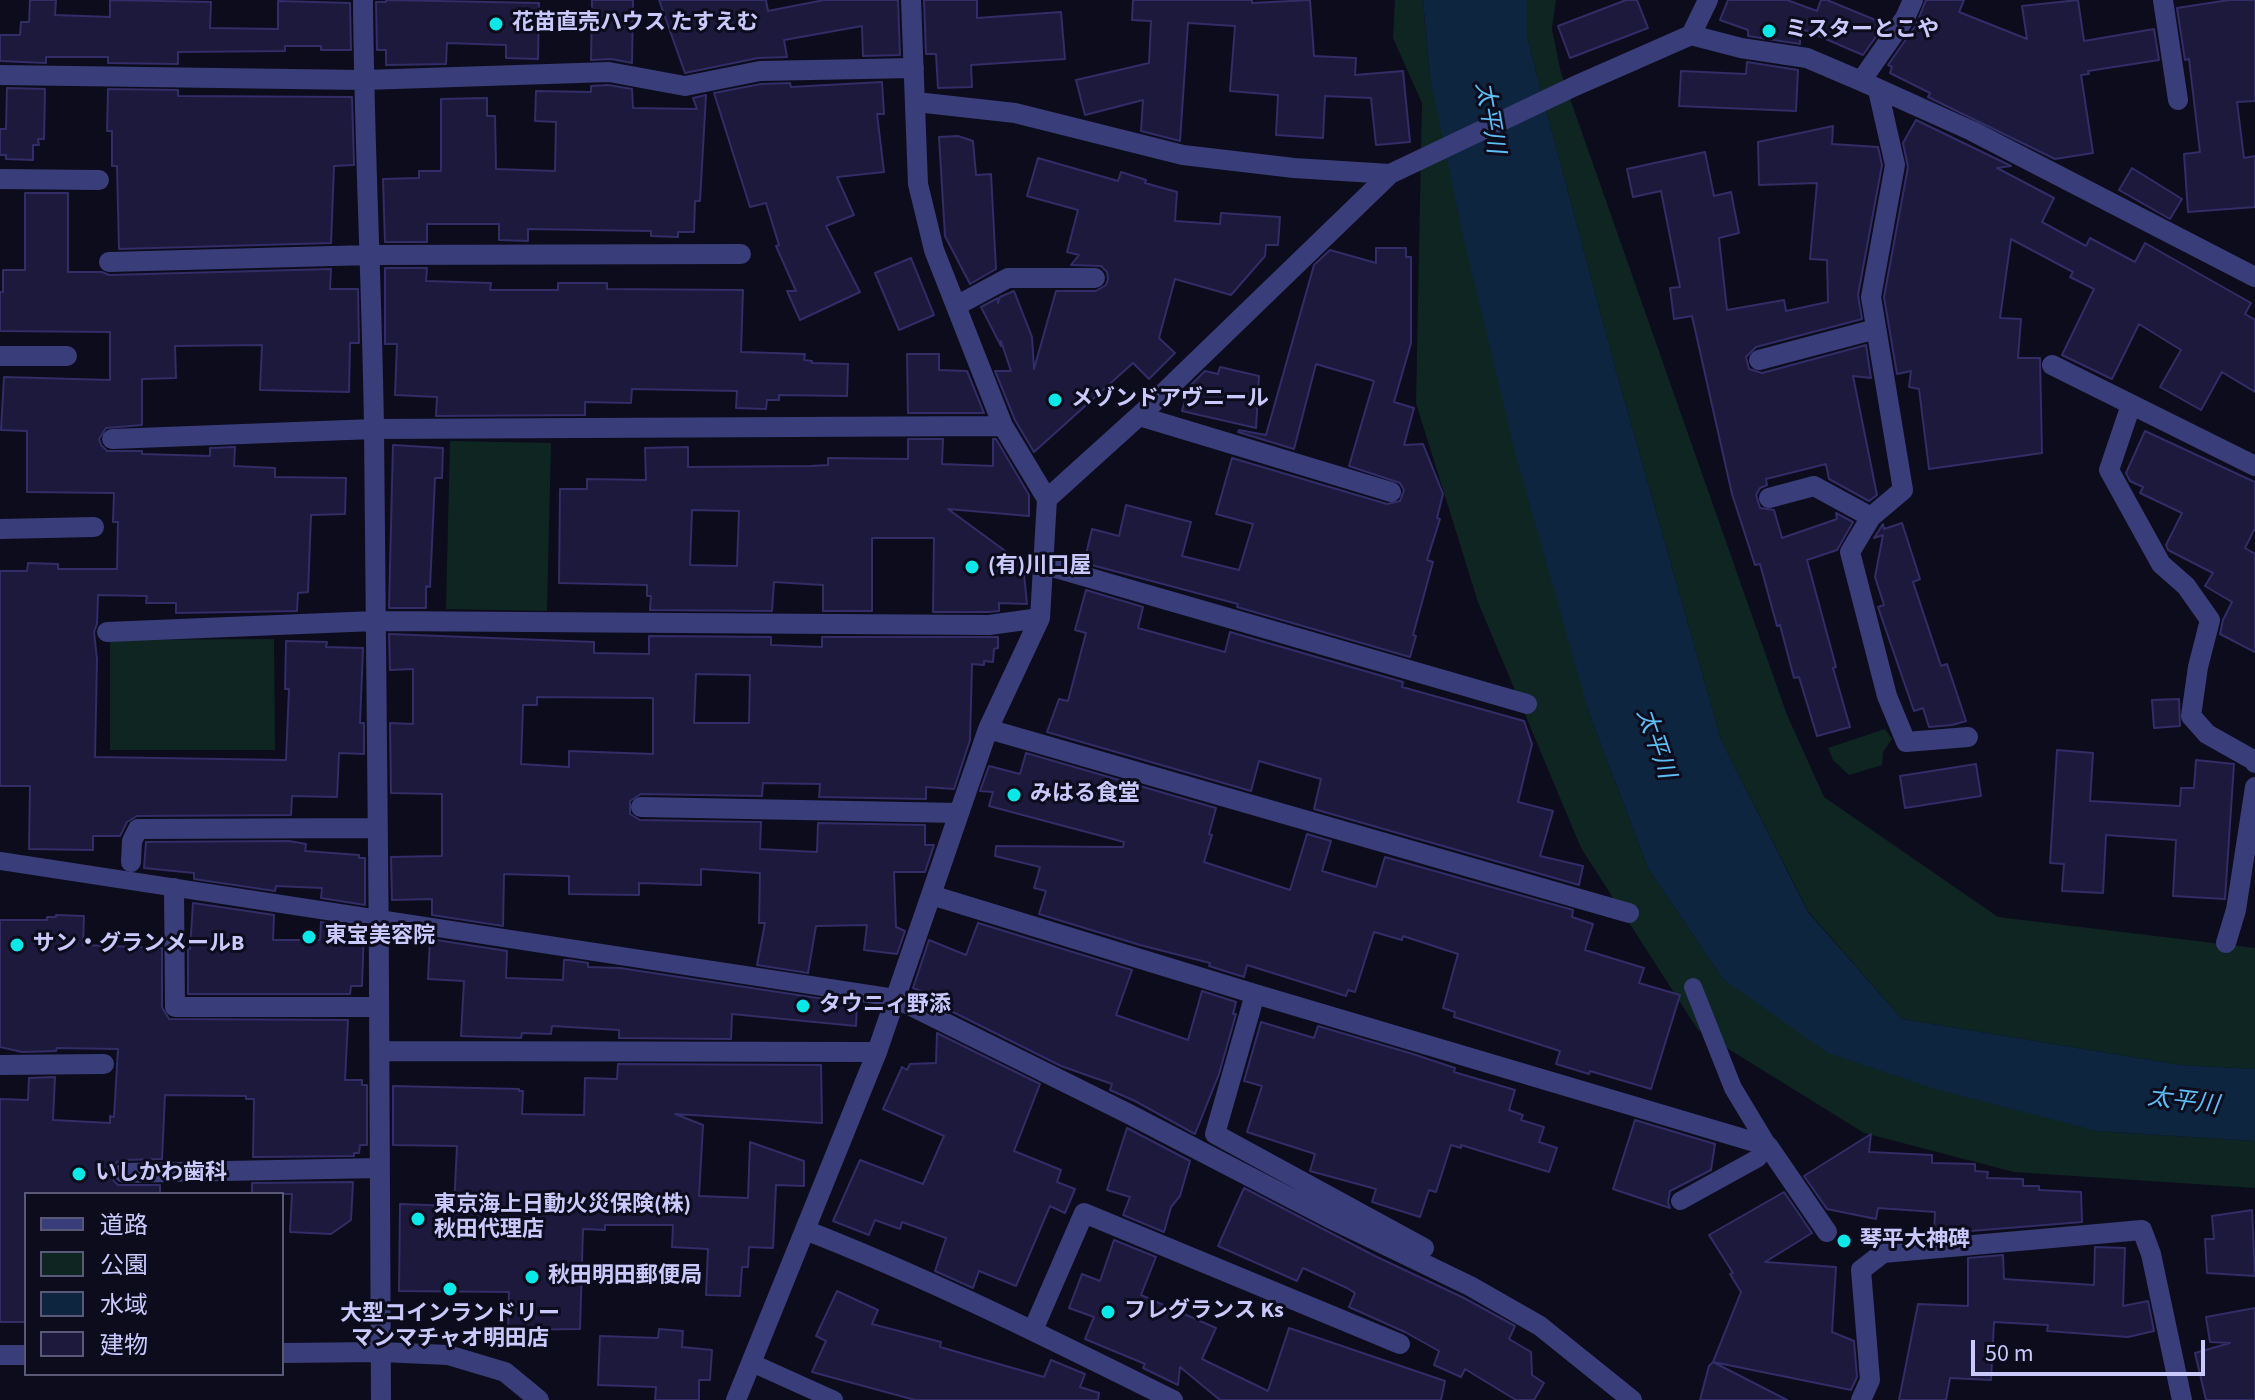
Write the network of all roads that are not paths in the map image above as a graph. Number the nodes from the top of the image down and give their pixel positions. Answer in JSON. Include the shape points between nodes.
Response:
{"nodes":[{"id":1,"x":363,"y":0,"type":"edge"},
{"id":2,"x":911,"y":0,"type":"edge"},
{"id":3,"x":1708,"y":0,"type":"edge"},
{"id":4,"x":1913,"y":0,"type":"edge"},
{"id":5,"x":2163,"y":0,"type":"edge"},
{"id":6,"x":1691,"y":35,"type":"junction"},
{"id":7,"x":914,"y":68,"type":"junction"},
{"id":8,"x":0,"y":75,"type":"edge"},
{"id":9,"x":364,"y":80,"type":"junction"},
{"id":10,"x":1870,"y":85,"type":"junction"},
{"id":11,"x":2178,"y":100,"type":"dead end"},
{"id":12,"x":916,"y":102,"type":"junction"},
{"id":13,"x":1390,"y":174,"type":"junction"},
{"id":14,"x":0,"y":179,"type":"edge"},
{"id":15,"x":99,"y":180,"type":"dead end"},
{"id":16,"x":741,"y":254,"type":"dead end"},
{"id":17,"x":370,"y":255,"type":"junction"},
{"id":18,"x":109,"y":262,"type":"dead end"},
{"id":19,"x":2255,"y":277,"type":"edge"},
{"id":20,"x":1095,"y":278,"type":"dead end"},
{"id":21,"x":956,"y":306,"type":"junction"},
{"id":22,"x":1876,"y":329,"type":"junction"},
{"id":23,"x":0,"y":356,"type":"edge"},
{"id":24,"x":67,"y":356,"type":"dead end"},
{"id":25,"x":1759,"y":360,"type":"dead end"},
{"id":26,"x":2052,"y":365,"type":"dead end"},
{"id":27,"x":2131,"y":405,"type":"junction"},
{"id":28,"x":1139,"y":416,"type":"junction"},
{"id":29,"x":1003,"y":426,"type":"junction"},
{"id":30,"x":374,"y":429,"type":"junction"},
{"id":31,"x":112,"y":439,"type":"dead end"},
{"id":32,"x":2255,"y":466,"type":"edge"},
{"id":33,"x":1391,"y":492,"type":"dead end"},
{"id":34,"x":1769,"y":498,"type":"dead end"},
{"id":35,"x":1047,"y":499,"type":"junction"},
{"id":36,"x":1871,"y":517,"type":"junction"},
{"id":37,"x":94,"y":527,"type":"dead end"},
{"id":38,"x":0,"y":529,"type":"edge"},
{"id":39,"x":1045,"y":565,"type":"junction"},
{"id":40,"x":1040,"y":618,"type":"junction"},
{"id":41,"x":375,"y":621,"type":"junction"},
{"id":42,"x":107,"y":632,"type":"dead end"},
{"id":43,"x":1527,"y":704,"type":"dead end"},
{"id":44,"x":988,"y":729,"type":"junction"},
{"id":45,"x":1968,"y":737,"type":"dead end"},
{"id":46,"x":2255,"y":763,"type":"edge"},
{"id":47,"x":2255,"y":787,"type":"edge"},
{"id":48,"x":641,"y":807,"type":"dead end"},
{"id":49,"x":959,"y":813,"type":"junction"},
{"id":50,"x":377,"y":828,"type":"junction"},
{"id":51,"x":0,"y":861,"type":"edge"},
{"id":52,"x":131,"y":862,"type":"dead end"},
{"id":53,"x":174,"y":888,"type":"junction"},
{"id":54,"x":931,"y":895,"type":"junction"},
{"id":55,"x":1629,"y":913,"type":"dead end"},
{"id":56,"x":376,"y":919,"type":"junction"},
{"id":57,"x":2226,"y":943,"type":"dead end"},
{"id":58,"x":1693,"y":987,"type":"dead end"},
{"id":59,"x":1255,"y":994,"type":"junction"},
{"id":60,"x":895,"y":998,"type":"junction"},
{"id":61,"x":379,"y":1007,"type":"junction"},
{"id":62,"x":380,"y":1051,"type":"junction"},
{"id":63,"x":877,"y":1052,"type":"junction"},
{"id":64,"x":104,"y":1064,"type":"dead end"},
{"id":65,"x":0,"y":1065,"type":"edge"},
{"id":66,"x":1768,"y":1146,"type":"junction"},
{"id":67,"x":379,"y":1168,"type":"junction"},
{"id":68,"x":124,"y":1173,"type":"dead end"},
{"id":69,"x":1680,"y":1201,"type":"dead end"},
{"id":70,"x":805,"y":1230,"type":"junction"},
{"id":71,"x":1827,"y":1232,"type":"dead end"},
{"id":72,"x":1424,"y":1248,"type":"dead end"},
{"id":73,"x":1033,"y":1330,"type":"junction"},
{"id":74,"x":1400,"y":1344,"type":"dead end"},
{"id":75,"x":381,"y":1352,"type":"junction"},
{"id":76,"x":284,"y":1353,"type":"edge"},
{"id":77,"x":0,"y":1355,"type":"edge"},
{"id":78,"x":24,"y":1355,"type":"edge"},
{"id":79,"x":752,"y":1363,"type":"junction"},
{"id":80,"x":381,"y":1400,"type":"edge"},
{"id":81,"x":539,"y":1400,"type":"edge"},
{"id":82,"x":736,"y":1400,"type":"edge"},
{"id":83,"x":834,"y":1400,"type":"edge"},
{"id":84,"x":1173,"y":1400,"type":"edge"},
{"id":85,"x":1632,"y":1400,"type":"edge"},
{"id":86,"x":1861,"y":1400,"type":"edge"},
{"id":87,"x":2182,"y":1400,"type":"edge"}],
"edges":[{"from":1,"to":9,"type":"street"},
{"from":2,"to":7,"type":"street"},
{"from":3,"to":6,"type":"street"},
{"from":4,"to":10,"type":"street"},
{"from":5,"to":11,"type":"street"},
{"from":6,"to":10,"type":"street","via":[[1807,58]]},
{"from":6,"to":13,"type":"street"},
{"from":7,"to":9,"type":"street","via":[[760,71],[685,86],[609,72]]},
{"from":7,"to":12,"type":"street"},
{"from":8,"to":9,"type":"street"},
{"from":9,"to":17,"type":"street"},
{"from":10,"to":19,"type":"street","via":[[1972,131]]},
{"from":10,"to":22,"type":"street","via":[[1895,165],[1871,297]]},
{"from":12,"to":13,"type":"street","via":[[1015,113],[1183,155]]},
{"from":12,"to":21,"type":"street","via":[[918,184],[934,250]]},
{"from":13,"to":28,"type":"street"},
{"from":14,"to":15,"type":"street"},
{"from":16,"to":17,"type":"street"},
{"from":17,"to":18,"type":"street"},
{"from":17,"to":30,"type":"street"},
{"from":20,"to":21,"type":"street","via":[[1008,278]]},
{"from":21,"to":29,"type":"street"},
{"from":22,"to":25,"type":"street"},
{"from":22,"to":36,"type":"street","via":[[1903,490]]},
{"from":23,"to":24,"type":"street"},
{"from":26,"to":27,"type":"street"},
{"from":27,"to":32,"type":"street"},
{"from":27,"to":46,"type":"street","via":[[2109,470],[2161,564],[2186,586],[2210,620],[2191,716],[2207,734]]},
{"from":28,"to":33,"type":"street"},
{"from":28,"to":35,"type":"street"},
{"from":29,"to":30,"type":"street"},
{"from":29,"to":35,"type":"street"},
{"from":30,"to":31,"type":"street"},
{"from":30,"to":41,"type":"street"},
{"from":34,"to":36,"type":"street","via":[[1814,486]]},
{"from":35,"to":39,"type":"street"},
{"from":36,"to":45,"type":"street","via":[[1850,552],[1887,696],[1906,742]]},
{"from":37,"to":38,"type":"street"},
{"from":39,"to":40,"type":"street"},
{"from":39,"to":43,"type":"street"},
{"from":40,"to":41,"type":"street","via":[[989,625]]},
{"from":40,"to":44,"type":"street"},
{"from":41,"to":42,"type":"street"},
{"from":41,"to":50,"type":"street"},
{"from":44,"to":49,"type":"street"},
{"from":44,"to":55,"type":"street"},
{"from":47,"to":57,"type":"street"},
{"from":48,"to":49,"type":"street"},
{"from":49,"to":54,"type":"street"},
{"from":50,"to":52,"type":"street","via":[[138,829]]},
{"from":50,"to":56,"type":"street"},
{"from":51,"to":53,"type":"lane"},
{"from":53,"to":56,"type":"lane"},
{"from":53,"to":61,"type":"street","via":[[175,1007]]},
{"from":54,"to":59,"type":"street"},
{"from":54,"to":60,"type":"street"},
{"from":56,"to":60,"type":"lane"},
{"from":56,"to":61,"type":"street"},
{"from":58,"to":66,"type":"lane","via":[[1733,1088]]},
{"from":59,"to":66,"type":"street"},
{"from":59,"to":72,"type":"street","via":[[1215,1134]]},
{"from":60,"to":63,"type":"street"},
{"from":60,"to":85,"type":"street","via":[[1470,1286],[1540,1326]]},
{"from":61,"to":62,"type":"street"},
{"from":62,"to":63,"type":"street"},
{"from":62,"to":67,"type":"street"},
{"from":63,"to":70,"type":"street"},
{"from":64,"to":65,"type":"street"},
{"from":66,"to":69,"type":"lane","via":[[1758,1158]]},
{"from":66,"to":71,"type":"street"},
{"from":67,"to":68,"type":"street"},
{"from":67,"to":75,"type":"street"},
{"from":70,"to":73,"type":"street"},
{"from":70,"to":79,"type":"street"},
{"from":73,"to":74,"type":"street","via":[[1084,1213]]},
{"from":73,"to":84,"type":"street"},
{"from":75,"to":76,"type":"street"},
{"from":75,"to":80,"type":"street"},
{"from":75,"to":81,"type":"street","via":[[448,1355],[505,1372]]},
{"from":77,"to":78,"type":"street"},
{"from":79,"to":82,"type":"street"},
{"from":79,"to":83,"type":"lane"},
{"from":86,"to":87,"type":"street","via":[[1870,1380],[1861,1270],[1883,1253],[2142,1230]]}]}
